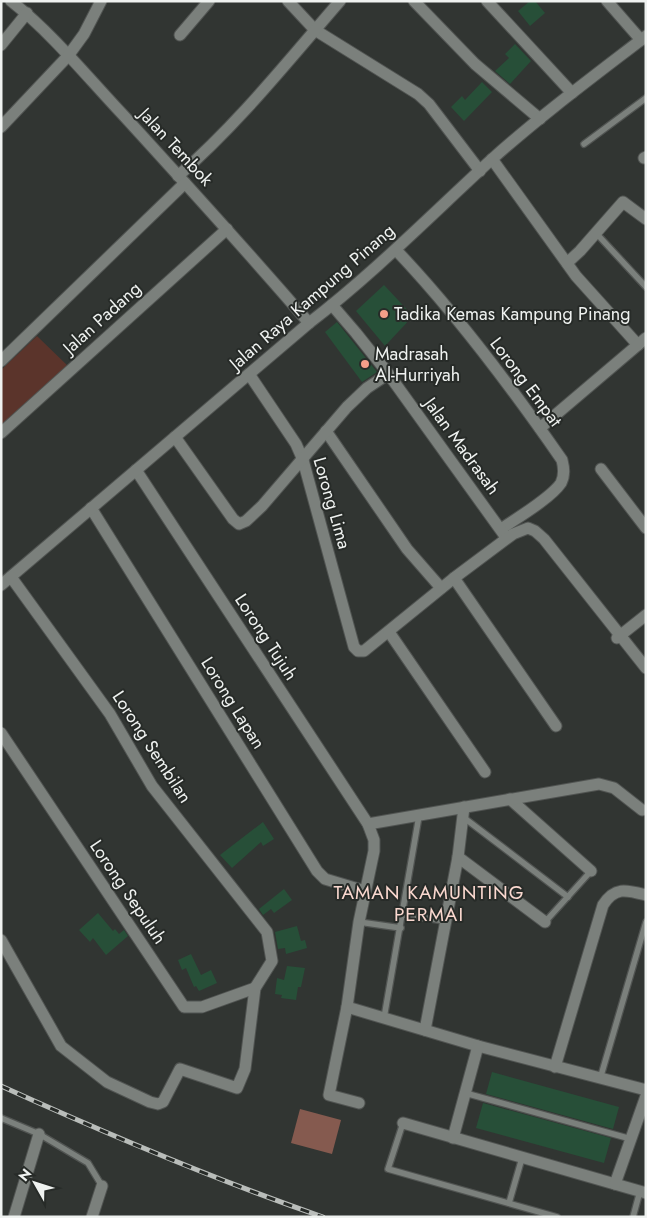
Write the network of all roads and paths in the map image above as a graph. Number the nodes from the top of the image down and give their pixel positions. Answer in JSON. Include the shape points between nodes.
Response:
{"nodes":[{"id":1,"x":11,"y":1,"type":"edge"},
{"id":2,"x":101,"y":1,"type":"edge"},
{"id":3,"x":209,"y":1,"type":"edge"},
{"id":4,"x":288,"y":1,"type":"edge"},
{"id":5,"x":340,"y":1,"type":"edge"},
{"id":6,"x":414,"y":1,"type":"edge"},
{"id":7,"x":487,"y":1,"type":"edge"},
{"id":8,"x":607,"y":1,"type":"edge"},
{"id":9,"x":27,"y":13,"type":"junction"},
{"id":10,"x":315,"y":30,"type":"junction"},
{"id":11,"x":180,"y":35,"type":"dead end"},
{"id":12,"x":643,"y":38,"type":"edge"},
{"id":13,"x":1,"y":45,"type":"edge"},
{"id":14,"x":68,"y":56,"type":"junction"},
{"id":15,"x":572,"y":93,"type":"junction"},
{"id":16,"x":646,"y":98,"type":"edge"},
{"id":17,"x":540,"y":119,"type":"junction"},
{"id":18,"x":1,"y":127,"type":"edge"},
{"id":19,"x":584,"y":144,"type":"dead end"},
{"id":20,"x":492,"y":159,"type":"junction"},
{"id":21,"x":480,"y":171,"type":"junction"},
{"id":22,"x":182,"y":180,"type":"junction"},
{"id":23,"x":646,"y":219,"type":"edge"},
{"id":24,"x":227,"y":229,"type":"junction"},
{"id":25,"x":596,"y":233,"type":"junction"},
{"id":26,"x":396,"y":250,"type":"junction"},
{"id":27,"x":567,"y":263,"type":"junction"},
{"id":28,"x":646,"y":287,"type":"edge"},
{"id":29,"x":332,"y":305,"type":"junction"},
{"id":30,"x":309,"y":323,"type":"junction"},
{"id":31,"x":642,"y":342,"type":"edge"},
{"id":32,"x":1,"y":361,"type":"edge"},
{"id":33,"x":249,"y":374,"type":"junction"},
{"id":34,"x":388,"y":374,"type":"junction"},
{"id":35,"x":540,"y":428,"type":"junction"},
{"id":36,"x":2,"y":431,"type":"edge"},
{"id":37,"x":326,"y":431,"type":"junction"},
{"id":38,"x":175,"y":437,"type":"junction"},
{"id":39,"x":303,"y":460,"type":"junction"},
{"id":40,"x":601,"y":469,"type":"dead end"},
{"id":41,"x":136,"y":470,"type":"junction"},
{"id":42,"x":91,"y":508,"type":"junction"},
{"id":43,"x":646,"y":528,"type":"edge"},
{"id":44,"x":504,"y":534,"type":"junction"},
{"id":45,"x":11,"y":577,"type":"junction"},
{"id":46,"x":454,"y":578,"type":"junction"},
{"id":47,"x":1,"y":585,"type":"edge"},
{"id":48,"x":441,"y":588,"type":"junction"},
{"id":49,"x":646,"y":615,"type":"edge"},
{"id":50,"x":389,"y":632,"type":"junction"},
{"id":51,"x":618,"y":636,"type":"junction"},
{"id":52,"x":646,"y":668,"type":"edge"},
{"id":53,"x":556,"y":726,"type":"dead end"},
{"id":54,"x":1,"y":733,"type":"edge"},
{"id":55,"x":485,"y":772,"type":"dead end"},
{"id":56,"x":510,"y":798,"type":"junction"},
{"id":57,"x":642,"y":810,"type":"dead end"},
{"id":58,"x":464,"y":812,"type":"junction"},
{"id":59,"x":419,"y":815,"type":"junction"},
{"id":60,"x":368,"y":824,"type":"junction"},
{"id":61,"x":458,"y":857,"type":"junction"},
{"id":62,"x":591,"y":871,"type":"joint"},
{"id":63,"x":365,"y":891,"type":"junction"},
{"id":64,"x":646,"y":895,"type":"edge"},
{"id":65,"x":568,"y":897,"type":"junction"},
{"id":66,"x":403,"y":916,"type":"junction"},
{"id":67,"x":446,"y":921,"type":"junction"},
{"id":68,"x":359,"y":922,"type":"junction"},
{"id":69,"x":545,"y":922,"type":"joint"},
{"id":70,"x":646,"y":922,"type":"edge"},
{"id":71,"x":401,"y":928,"type":"junction"},
{"id":72,"x":1,"y":940,"type":"edge"},
{"id":73,"x":255,"y":988,"type":"junction"},
{"id":74,"x":346,"y":1007,"type":"junction"},
{"id":75,"x":384,"y":1018,"type":"junction"},
{"id":76,"x":425,"y":1030,"type":"junction"},
{"id":77,"x":478,"y":1046,"type":"junction"},
{"id":78,"x":555,"y":1067,"type":"junction"},
{"id":79,"x":600,"y":1080,"type":"junction"},
{"id":80,"x":646,"y":1090,"type":"edge"},
{"id":81,"x":465,"y":1093,"type":"junction"},
{"id":82,"x":646,"y":1096,"type":"edge"},
{"id":83,"x":359,"y":1103,"type":"dead end"},
{"id":84,"x":1,"y":1118,"type":"edge"},
{"id":85,"x":403,"y":1123,"type":"joint"},
{"id":86,"x":39,"y":1134,"type":"junction"},
{"id":87,"x":453,"y":1138,"type":"junction"},
{"id":88,"x":631,"y":1139,"type":"junction"},
{"id":89,"x":522,"y":1158,"type":"junction"},
{"id":90,"x":615,"y":1184,"type":"junction"},
{"id":91,"x":102,"y":1186,"type":"joint"},
{"id":92,"x":643,"y":1192,"type":"edge"},
{"id":93,"x":509,"y":1203,"type":"junction"},
{"id":94,"x":14,"y":1217,"type":"edge"},
{"id":95,"x":92,"y":1217,"type":"edge"},
{"id":96,"x":557,"y":1217,"type":"edge"},
{"id":97,"x":633,"y":1217,"type":"edge"}],
"edges":[{"from":1,"to":9,"type":"street","name":"Jalan Tembok"},
{"from":2,"to":14,"type":"street"},
{"from":3,"to":11,"type":"street"},
{"from":4,"to":10,"type":"street"},
{"from":5,"to":10,"type":"street"},
{"from":6,"to":17,"type":"street","via":[[475,64]]},
{"from":7,"to":15,"type":"street"},
{"from":8,"to":12,"type":"street"},
{"from":9,"to":13,"type":"street"},
{"from":9,"to":14,"type":"street","name":"Jalan Tembok"},
{"from":10,"to":21,"type":"street","via":[[418,94]]},
{"from":10,"to":22,"type":"street"},
{"from":12,"to":15,"type":"street","name":"Jalan Raya Kampung Pinang"},
{"from":14,"to":18,"type":"street"},
{"from":14,"to":22,"type":"street","name":"Jalan Tembok"},
{"from":15,"to":17,"type":"street","name":"Jalan Raya Kampung Pinang"},
{"from":16,"to":19,"type":"lane"},
{"from":17,"to":20,"type":"street","name":"Jalan Raya Kampung Pinang"},
{"from":20,"to":21,"type":"street","name":"Jalan Raya Kampung Pinang"},
{"from":20,"to":27,"type":"street"},
{"from":21,"to":26,"type":"street","name":"Jalan Raya Kampung Pinang"},
{"from":22,"to":24,"type":"street","name":"Jalan Tembok"},
{"from":22,"to":32,"type":"street"},
{"from":23,"to":25,"type":"street","via":[[624,202]]},
{"from":24,"to":30,"type":"street","name":"Jalan Tembok"},
{"from":24,"to":36,"type":"street","name":"Jalan Padang"},
{"from":25,"to":27,"type":"street"},
{"from":25,"to":28,"type":"lane"},
{"from":26,"to":29,"type":"street","name":"Jalan Raya Kampung Pinang"},
{"from":26,"to":35,"type":"street","name":"Lorong Empat"},
{"from":27,"to":31,"type":"street"},
{"from":29,"to":30,"type":"street","name":"Jalan Raya Kampung Pinang"},
{"from":29,"to":34,"type":"street","name":"Jalan Madrasah"},
{"from":30,"to":33,"type":"street","name":"Jalan Raya Kampung Pinang"},
{"from":31,"to":35,"type":"street"},
{"from":33,"to":38,"type":"street","name":"Jalan Raya Kampung Pinang"},
{"from":33,"to":39,"type":"street","name":"Lorong Lima","via":[[296,444]]},
{"from":34,"to":37,"type":"street","via":[[366,388]]},
{"from":34,"to":44,"type":"street","name":"Jalan Madrasah"},
{"from":35,"to":44,"type":"street","name":"Lorong Empat","via":[[562,460],[565,469],[562,481]]},
{"from":37,"to":39,"type":"street"},
{"from":37,"to":48,"type":"street","via":[[407,549]]},
{"from":38,"to":39,"type":"street","via":[[239,524],[262,506]]},
{"from":38,"to":41,"type":"street","name":"Jalan Raya Kampung Pinang"},
{"from":39,"to":50,"type":"street","name":"Lorong Lima","via":[[354,647],[364,651]]},
{"from":40,"to":43,"type":"street"},
{"from":41,"to":42,"type":"street","name":"Jalan Raya Kampung Pinang"},
{"from":41,"to":60,"type":"street","name":"Lorong Tujuh"},
{"from":42,"to":45,"type":"street","name":"Jalan Raya Kampung Pinang"},
{"from":42,"to":63,"type":"street","name":"Lorong Lapan","via":[[317,871],[325,879]]},
{"from":44,"to":46,"type":"street"},
{"from":44,"to":51,"type":"street","via":[[528,528],[544,539]]},
{"from":45,"to":47,"type":"street","name":"Jalan Raya Kampung Pinang"},
{"from":45,"to":73,"type":"street","name":"Lorong Sembilan","via":[[110,714],[152,786],[267,932],[272,961]]},
{"from":46,"to":48,"type":"street"},
{"from":46,"to":53,"type":"street"},
{"from":48,"to":50,"type":"street"},
{"from":49,"to":51,"type":"street"},
{"from":50,"to":55,"type":"street"},
{"from":51,"to":52,"type":"street"},
{"from":54,"to":73,"type":"street","name":"Lorong Sepuluh","via":[[184,1007],[202,1007]]},
{"from":56,"to":57,"type":"street","via":[[599,784],[614,788]]},
{"from":56,"to":58,"type":"street"},
{"from":56,"to":62,"type":"street"},
{"from":58,"to":59,"type":"street"},
{"from":58,"to":61,"type":"street"},
{"from":58,"to":65,"type":"lane"},
{"from":59,"to":60,"type":"street"},
{"from":59,"to":66,"type":"lane"},
{"from":60,"to":63,"type":"street","name":"Lorong Tujuh","via":[[374,851]]},
{"from":61,"to":67,"type":"street"},
{"from":61,"to":69,"type":"street"},
{"from":62,"to":65,"type":"lane"},
{"from":63,"to":68,"type":"street","name":"Lorong Tujuh"},
{"from":64,"to":78,"type":"street","via":[[626,890],[616,892],[603,905]]},
{"from":65,"to":69,"type":"lane"},
{"from":66,"to":67,"type":"lane"},
{"from":66,"to":71,"type":"lane"},
{"from":67,"to":76,"type":"street"},
{"from":68,"to":71,"type":"lane"},
{"from":68,"to":74,"type":"street","name":"Lorong Tujuh"},
{"from":70,"to":79,"type":"lane"},
{"from":71,"to":75,"type":"lane"},
{"from":72,"to":73,"type":"street","via":[[61,1046],[107,1082],[158,1104],[163,1102],[180,1070],[237,1088],[245,1069]]},
{"from":74,"to":75,"type":"street"},
{"from":74,"to":83,"type":"street","name":"Lorong Tujuh","via":[[329,1095]]},
{"from":75,"to":76,"type":"street"},
{"from":76,"to":77,"type":"street"},
{"from":77,"to":78,"type":"street"},
{"from":77,"to":81,"type":"street"},
{"from":78,"to":79,"type":"street"},
{"from":79,"to":80,"type":"street"},
{"from":81,"to":87,"type":"street"},
{"from":81,"to":88,"type":"lane"},
{"from":82,"to":88,"type":"street"},
{"from":84,"to":86,"type":"lane"},
{"from":85,"to":87,"type":"street"},
{"from":85,"to":93,"type":"lane","via":[[388,1169]]},
{"from":86,"to":91,"type":"lane","via":[[88,1163]]},
{"from":86,"to":94,"type":"street"},
{"from":87,"to":89,"type":"street"},
{"from":88,"to":90,"type":"street"},
{"from":89,"to":90,"type":"street"},
{"from":89,"to":93,"type":"lane"},
{"from":90,"to":92,"type":"street"},
{"from":91,"to":95,"type":"street"},
{"from":92,"to":97,"type":"lane"},
{"from":93,"to":96,"type":"lane"}]}
